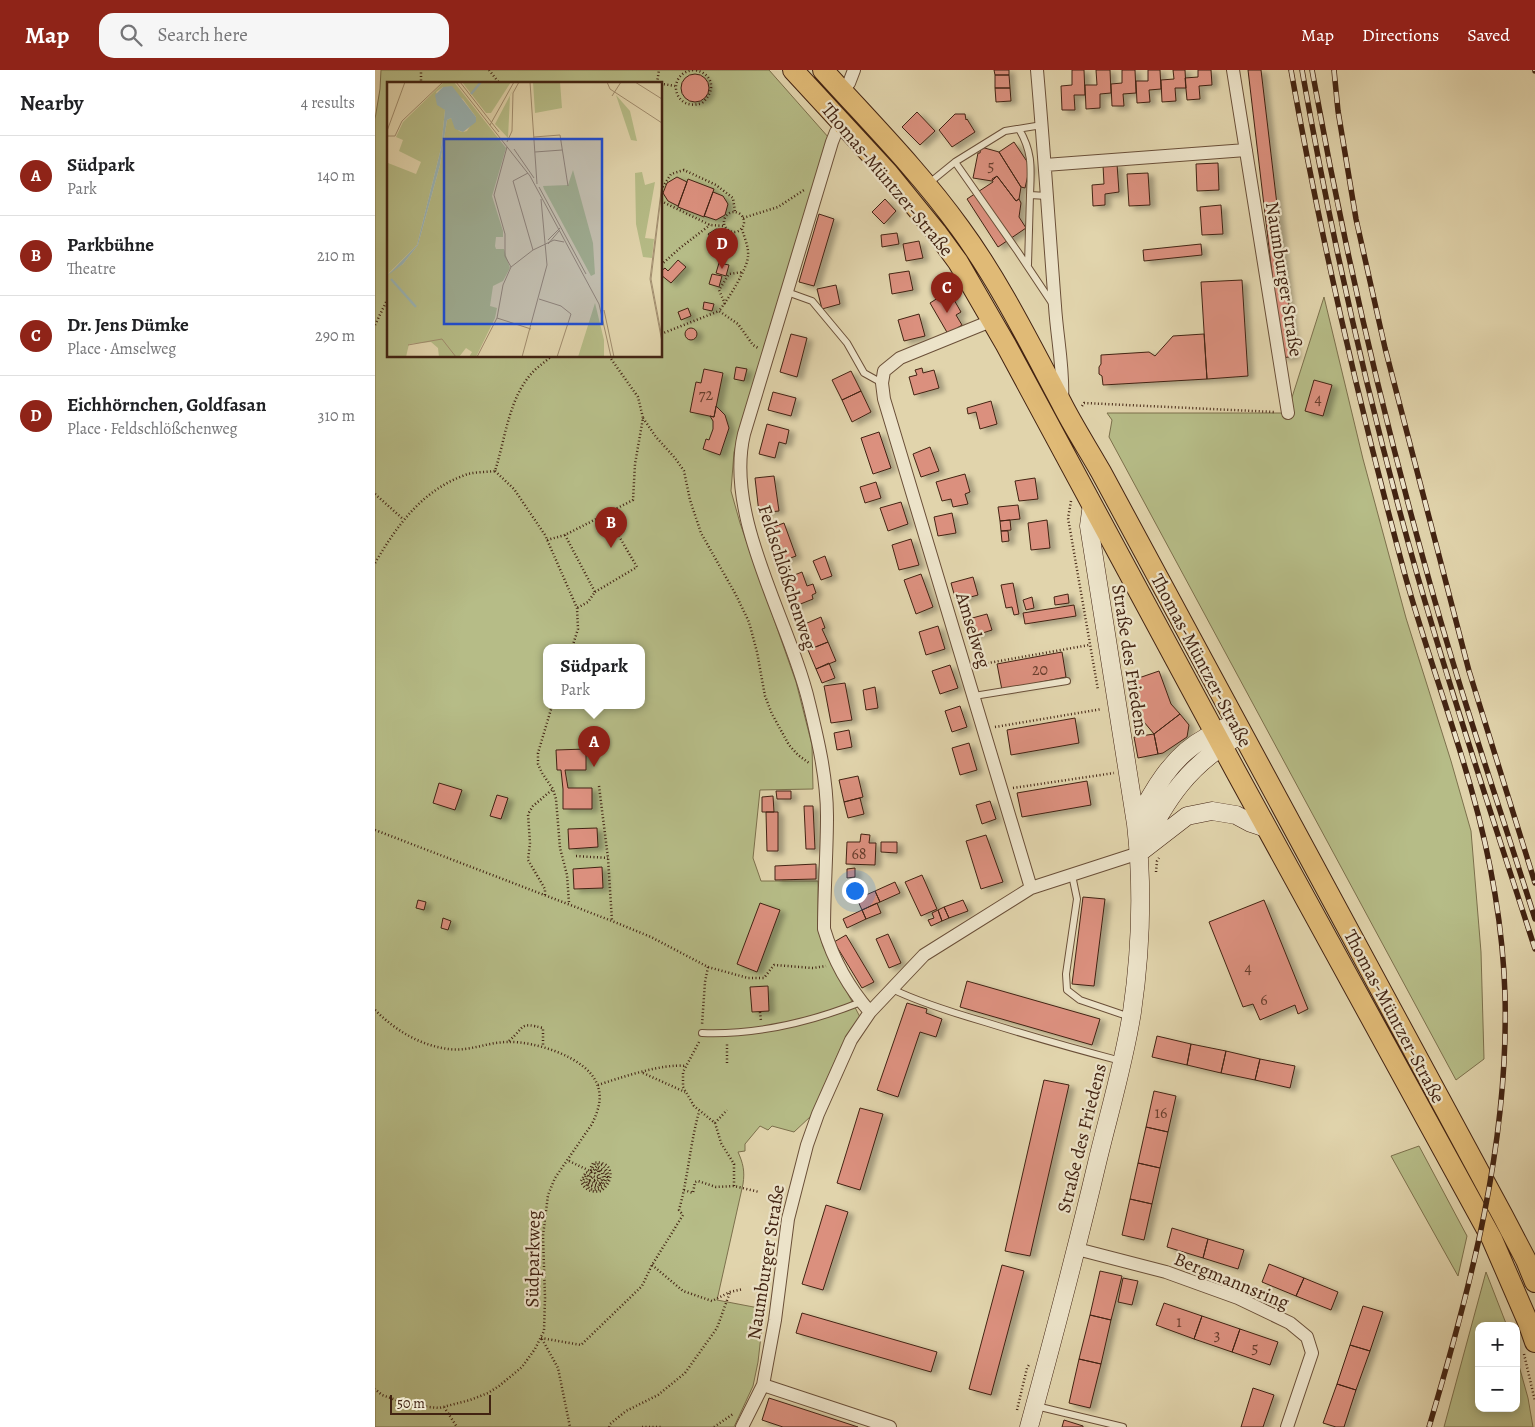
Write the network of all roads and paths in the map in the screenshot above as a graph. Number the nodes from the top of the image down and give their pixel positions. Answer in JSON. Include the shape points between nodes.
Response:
{"nodes":[{"id":1,"x":489,"y":70,"type":"edge"},
{"id":2,"x":694,"y":70,"type":"edge"},
{"id":3,"x":793,"y":70,"type":"edge"},
{"id":4,"x":823,"y":70,"type":"edge"},
{"id":5,"x":854,"y":70,"type":"edge"},
{"id":6,"x":1037,"y":70,"type":"edge"},
{"id":7,"x":1233,"y":70,"type":"edge"},
{"id":8,"x":498,"y":82,"type":"edge"},
{"id":9,"x":663,"y":84,"type":"edge"},
{"id":10,"x":676,"y":86,"type":"junction"},
{"id":11,"x":842,"y":90,"type":"junction"},
{"id":12,"x":843,"y":124,"type":"junction"},
{"id":13,"x":1042,"y":125,"type":"junction"},
{"id":14,"x":1019,"y":129,"type":"junction"},
{"id":15,"x":1246,"y":150,"type":"junction"},
{"id":16,"x":955,"y":162,"type":"junction"},
{"id":17,"x":1045,"y":165,"type":"junction"},
{"id":18,"x":821,"y":177,"type":"junction"},
{"id":19,"x":927,"y":184,"type":"junction"},
{"id":20,"x":663,"y":187,"type":"edge"},
{"id":21,"x":1030,"y":195,"type":"junction"},
{"id":22,"x":1047,"y":196,"type":"junction"},
{"id":23,"x":663,"y":202,"type":"edge"},
{"id":24,"x":735,"y":212,"type":"junction"},
{"id":25,"x":743,"y":218,"type":"junction"},
{"id":26,"x":710,"y":225,"type":"junction"},
{"id":27,"x":724,"y":226,"type":"junction"},
{"id":28,"x":742,"y":229,"type":"junction"},
{"id":29,"x":663,"y":263,"type":"edge"},
{"id":30,"x":1028,"y":266,"type":"junction"},
{"id":31,"x":743,"y":272,"type":"junction"},
{"id":32,"x":787,"y":292,"type":"junction"},
{"id":33,"x":387,"y":300,"type":"edge"},
{"id":34,"x":725,"y":304,"type":"junction"},
{"id":35,"x":1055,"y":307,"type":"junction"},
{"id":36,"x":719,"y":311,"type":"junction"},
{"id":37,"x":986,"y":324,"type":"junction"},
{"id":38,"x":375,"y":326,"type":"edge"},
{"id":39,"x":663,"y":333,"type":"edge"},
{"id":40,"x":769,"y":353,"type":"junction"},
{"id":41,"x":550,"y":358,"type":"edge"},
{"id":42,"x":610,"y":358,"type":"edge"},
{"id":43,"x":882,"y":383,"type":"junction"},
{"id":44,"x":1066,"y":411,"type":"junction"},
{"id":45,"x":1288,"y":413,"type":"joint"},
{"id":46,"x":643,"y":418,"type":"junction"},
{"id":47,"x":495,"y":471,"type":"junction"},
{"id":48,"x":376,"y":496,"type":"edge"},
{"id":49,"x":1092,"y":504,"type":"junction"},
{"id":50,"x":606,"y":514,"type":"junction"},
{"id":51,"x":403,"y":519,"type":"junction"},
{"id":52,"x":565,"y":535,"type":"junction"},
{"id":53,"x":547,"y":540,"type":"junction"},
{"id":54,"x":375,"y":563,"type":"edge"},
{"id":55,"x":595,"y":592,"type":"junction"},
{"id":56,"x":577,"y":608,"type":"junction"},
{"id":57,"x":572,"y":644,"type":"edge"},
{"id":58,"x":1089,"y":645,"type":"dead end"},
{"id":59,"x":966,"y":668,"type":"junction"},
{"id":60,"x":1067,"y":681,"type":"dead end"},
{"id":61,"x":974,"y":696,"type":"junction"},
{"id":62,"x":551,"y":709,"type":"edge"},
{"id":63,"x":1102,"y":709,"type":"dead end"},
{"id":64,"x":1239,"y":728,"type":"junction"},
{"id":65,"x":984,"y":729,"type":"junction"},
{"id":66,"x":1219,"y":739,"type":"junction"},
{"id":67,"x":823,"y":769,"type":"junction"},
{"id":68,"x":1117,"y":772,"type":"dead end"},
{"id":69,"x":599,"y":786,"type":"dead end"},
{"id":70,"x":553,"y":790,"type":"junction"},
{"id":71,"x":1002,"y":790,"type":"junction"},
{"id":72,"x":1136,"y":824,"type":"junction"},
{"id":73,"x":1267,"y":828,"type":"junction"},
{"id":74,"x":375,"y":830,"type":"edge"},
{"id":75,"x":1139,"y":853,"type":"junction"},
{"id":76,"x":576,"y":856,"type":"dead end"},
{"id":77,"x":608,"y":858,"type":"junction"},
{"id":78,"x":1072,"y":875,"type":"junction"},
{"id":79,"x":1031,"y":888,"type":"junction"},
{"id":80,"x":545,"y":895,"type":"junction"},
{"id":81,"x":569,"y":903,"type":"junction"},
{"id":82,"x":612,"y":921,"type":"junction"},
{"id":83,"x":839,"y":965,"type":"junction"},
{"id":84,"x":708,"y":967,"type":"junction"},
{"id":85,"x":891,"y":989,"type":"junction"},
{"id":86,"x":861,"y":1002,"type":"junction"},
{"id":87,"x":375,"y":1010,"type":"edge"},
{"id":88,"x":870,"y":1012,"type":"junction"},
{"id":89,"x":1131,"y":1017,"type":"junction"},
{"id":90,"x":702,"y":1033,"type":"junction"},
{"id":91,"x":728,"y":1034,"type":"junction"},
{"id":92,"x":509,"y":1042,"type":"junction"},
{"id":93,"x":543,"y":1046,"type":"junction"},
{"id":94,"x":1122,"y":1061,"type":"junction"},
{"id":95,"x":727,"y":1063,"type":"dead end"},
{"id":96,"x":685,"y":1066,"type":"junction"},
{"id":97,"x":641,"y":1073,"type":"junction"},
{"id":98,"x":598,"y":1085,"type":"junction"},
{"id":99,"x":685,"y":1092,"type":"junction"},
{"id":100,"x":727,"y":1110,"type":"dead end"},
{"id":101,"x":699,"y":1111,"type":"junction"},
{"id":102,"x":715,"y":1123,"type":"junction"},
{"id":103,"x":569,"y":1161,"type":"dead end"},
{"id":104,"x":595,"y":1177,"type":"dead end"},
{"id":105,"x":734,"y":1186,"type":"junction"},
{"id":106,"x":684,"y":1190,"type":"junction"},
{"id":107,"x":759,"y":1192,"type":"dead end"},
{"id":108,"x":1077,"y":1249,"type":"junction"},
{"id":109,"x":652,"y":1265,"type":"junction"},
{"id":110,"x":1535,"y":1282,"type":"edge"},
{"id":111,"x":743,"y":1289,"type":"dead end"},
{"id":112,"x":730,"y":1292,"type":"junction"},
{"id":113,"x":541,"y":1338,"type":"junction"},
{"id":114,"x":1529,"y":1344,"type":"edge"},
{"id":115,"x":1034,"y":1358,"type":"dead end"},
{"id":116,"x":763,"y":1385,"type":"junction"},
{"id":117,"x":375,"y":1389,"type":"edge"},
{"id":118,"x":1535,"y":1401,"type":"edge"},
{"id":119,"x":1035,"y":1405,"type":"junction"},
{"id":120,"x":445,"y":1407,"type":"junction"},
{"id":121,"x":1023,"y":1421,"type":"edge"},
{"id":122,"x":457,"y":1427,"type":"edge"},
{"id":123,"x":570,"y":1427,"type":"edge"},
{"id":124,"x":609,"y":1427,"type":"edge"},
{"id":125,"x":642,"y":1427,"type":"edge"},
{"id":126,"x":662,"y":1427,"type":"edge"},
{"id":127,"x":742,"y":1427,"type":"edge"},
{"id":128,"x":890,"y":1427,"type":"edge"},
{"id":129,"x":1123,"y":1427,"type":"edge"},
{"id":130,"x":1287,"y":1427,"type":"edge"}],
"edges":[{"from":1,"to":8,"type":"path"},
{"from":2,"to":10,"type":"path","via":[[682,74]]},
{"from":2,"to":10,"type":"path","via":[[708,78],[711,86],[708,98],[690,105],[679,97]]},
{"from":3,"to":12,"type":"main road","name":"Thomas-Müntzer-Straße"},
{"from":4,"to":11,"type":"main road","name":"Thomas-Müntzer-Straße"},
{"from":5,"to":11,"type":"street"},
{"from":6,"to":13,"type":"street"},
{"from":7,"to":15,"type":"street","name":"Naumburger Straße"},
{"from":9,"to":10,"type":"path"},
{"from":11,"to":19,"type":"main road","name":"Thomas-Müntzer-Straße"},
{"from":12,"to":18,"type":"street","name":"Feldschlößchenweg","via":[[836,132]]},
{"from":12,"to":37,"type":"main road","name":"Thomas-Müntzer-Straße","via":[[888,173],[958,262]]},
{"from":13,"to":14,"type":"lane"},
{"from":13,"to":17,"type":"street"},
{"from":14,"to":16,"type":"lane","via":[[1005,131]]},
{"from":14,"to":21,"type":"lane","via":[[1027,144],[1031,167]]},
{"from":15,"to":17,"type":"street"},
{"from":15,"to":45,"type":"street","name":"Naumburger Straße"},
{"from":16,"to":19,"type":"lane"},
{"from":16,"to":30,"type":"lane"},
{"from":17,"to":22,"type":"street"},
{"from":18,"to":25,"type":"path","via":[[778,208]]},
{"from":18,"to":32,"type":"street","name":"Feldschlößchenweg"},
{"from":19,"to":44,"type":"main road","name":"Thomas-Müntzer-Straße","via":[[961,229],[1002,293]]},
{"from":20,"to":24,"type":"path","via":[[671,174],[684,170],[716,185],[733,198]]},
{"from":21,"to":22,"type":"lane"},
{"from":21,"to":30,"type":"lane"},
{"from":22,"to":35,"type":"street"},
{"from":23,"to":26,"type":"path"},
{"from":24,"to":25,"type":"path"},
{"from":24,"to":27,"type":"path","via":[[725,216]]},
{"from":25,"to":28,"type":"path"},
{"from":26,"to":27,"type":"path"},
{"from":26,"to":29,"type":"path"},
{"from":27,"to":28,"type":"path","via":[[732,232]]},
{"from":28,"to":31,"type":"path","via":[[749,256]]},
{"from":30,"to":35,"type":"lane"},
{"from":31,"to":34,"type":"path"},
{"from":31,"to":34,"type":"path","via":[[729,274],[719,290]]},
{"from":32,"to":40,"type":"street","name":"Feldschlößchenweg"},
{"from":32,"to":43,"type":"lane","via":[[812,301],[847,343],[864,373]]},
{"from":33,"to":38,"type":"path"},
{"from":34,"to":36,"type":"path"},
{"from":35,"to":44,"type":"street"},
{"from":36,"to":39,"type":"path"},
{"from":36,"to":40,"type":"path","via":[[738,324],[753,345]]},
{"from":37,"to":43,"type":"street","via":[[900,358],[883,372]]},
{"from":37,"to":49,"type":"main road","name":"Thomas-Müntzer-Straße","via":[[1006,345]]},
{"from":40,"to":67,"type":"street","name":"Feldschlößchenweg","via":[[741,449],[740,484],[749,528],[809,702]]},
{"from":41,"to":47,"type":"path","via":[[536,369],[516,399]]},
{"from":42,"to":46,"type":"path","via":[[638,397]]},
{"from":43,"to":59,"type":"street","name":"Amselweg","via":[[884,399]]},
{"from":44,"to":45,"type":"path","via":[[1084,403]]},
{"from":44,"to":64,"type":"main road","name":"Thomas-Müntzer-Straße"},
{"from":46,"to":50,"type":"path","via":[[633,500]]},
{"from":46,"to":67,"type":"path","via":[[684,471],[701,533],[749,622],[765,696],[781,733],[798,755]]},
{"from":47,"to":51,"type":"path","via":[[470,474],[441,486]]},
{"from":47,"to":53,"type":"path","via":[[514,489]]},
{"from":48,"to":51,"type":"path"},
{"from":49,"to":66,"type":"main road","name":"Thomas-Müntzer-Straße"},
{"from":49,"to":72,"type":"street","name":"Straße des Friedens","via":[[1089,526]]},
{"from":50,"to":52,"type":"path"},
{"from":50,"to":55,"type":"path","via":[[637,567]]},
{"from":51,"to":54,"type":"path"},
{"from":52,"to":53,"type":"path"},
{"from":52,"to":55,"type":"path"},
{"from":53,"to":56,"type":"path"},
{"from":55,"to":56,"type":"path","via":[[588,602]]},
{"from":56,"to":57,"type":"path","via":[[578,629]]},
{"from":58,"to":59,"type":"path"},
{"from":59,"to":61,"type":"street","name":"Amselweg"},
{"from":60,"to":61,"type":"lane"},
{"from":61,"to":65,"type":"street","name":"Amselweg"},
{"from":62,"to":70,"type":"path","via":[[538,753],[541,773]]},
{"from":63,"to":65,"type":"path"},
{"from":64,"to":66,"type":"street","name":"Straße des Friedens"},
{"from":64,"to":110,"type":"main road","name":"Thomas-Müntzer-Straße","via":[[1507,1223]]},
{"from":65,"to":71,"type":"street","name":"Amselweg"},
{"from":66,"to":72,"type":"street","name":"Straße des Friedens","via":[[1195,744],[1168,771],[1153,790]]},
{"from":66,"to":73,"type":"main road","name":"Thomas-Müntzer-Straße"},
{"from":66,"to":75,"type":"street","name":"Straße des Friedens","via":[[1182,781],[1159,814]]},
{"from":67,"to":83,"type":"street","name":"Feldschlößchenweg","via":[[827,815],[824,929]]},
{"from":68,"to":71,"type":"path"},
{"from":69,"to":77,"type":"path"},
{"from":70,"to":80,"type":"path","via":[[528,814],[531,843],[528,860],[545,889]]},
{"from":70,"to":81,"type":"path","via":[[557,799],[560,848],[567,875]]},
{"from":71,"to":79,"type":"street","name":"Amselweg"},
{"from":72,"to":75,"type":"street","name":"Straße des Friedens"},
{"from":73,"to":75,"type":"street","via":[[1236,815],[1212,812],[1187,816]]},
{"from":73,"to":114,"type":"main road","name":"Thomas-Müntzer-Straße","via":[[1492,1239],[1528,1322]]},
{"from":74,"to":80,"type":"path"},
{"from":75,"to":78,"type":"street","name":"Naumburger Straße"},
{"from":75,"to":89,"type":"street","name":"Straße des Friedens","via":[[1139,937]]},
{"from":76,"to":77,"type":"path"},
{"from":77,"to":82,"type":"path"},
{"from":78,"to":79,"type":"street","name":"Naumburger Straße"},
{"from":78,"to":89,"type":"lane","via":[[1077,899],[1066,974],[1067,990],[1080,1000]]},
{"from":79,"to":85,"type":"street","name":"Naumburger Straße","via":[[924,955]]},
{"from":80,"to":81,"type":"path"},
{"from":81,"to":82,"type":"path"},
{"from":82,"to":84,"type":"path"},
{"from":83,"to":84,"type":"path","via":[[813,968],[774,965],[764,978],[748,978]]},
{"from":83,"to":86,"type":"street","name":"Feldschlößchenweg"},
{"from":84,"to":90,"type":"path"},
{"from":85,"to":88,"type":"street","name":"Naumburger Straße"},
{"from":85,"to":94,"type":"lane","via":[[965,1016]]},
{"from":86,"to":88,"type":"street","name":"Feldschlößchenweg"},
{"from":86,"to":91,"type":"lane","via":[[833,1013],[780,1026]]},
{"from":87,"to":92,"type":"path","via":[[400,1031],[434,1046],[467,1049]]},
{"from":88,"to":116,"type":"street","name":"Naumburger Straße","via":[[851,1040],[807,1146],[788,1219]]},
{"from":89,"to":94,"type":"street","name":"Straße des Friedens"},
{"from":90,"to":91,"type":"lane"},
{"from":90,"to":96,"type":"path"},
{"from":91,"to":95,"type":"path"},
{"from":92,"to":93,"type":"path"},
{"from":92,"to":93,"type":"path","via":[[527,1024],[543,1028]]},
{"from":93,"to":98,"type":"path","via":[[583,1067]]},
{"from":94,"to":108,"type":"street","name":"Straße des Friedens"},
{"from":96,"to":97,"type":"path","via":[[673,1065]]},
{"from":96,"to":99,"type":"path","via":[[682,1077]]},
{"from":97,"to":98,"type":"path"},
{"from":97,"to":99,"type":"path"},
{"from":98,"to":113,"type":"path","name":"Südparkweg","via":[[600,1098],[596,1115],[555,1178],[548,1195],[543,1236],[545,1298]]},
{"from":99,"to":101,"type":"path"},
{"from":100,"to":102,"type":"path"},
{"from":101,"to":102,"type":"path"},
{"from":101,"to":106,"type":"path"},
{"from":102,"to":105,"type":"path","via":[[721,1143],[734,1164]]},
{"from":103,"to":104,"type":"path","via":[[592,1172],[597,1166],[605,1171],[607,1177],[605,1183],[597,1188],[588,1185],[586,1175],[583,1181],[590,1189],[597,1190],[604,1188],[609,1179],[603,1165],[595,1164],[589,1169],[593,1163],[600,1162],[607,1167],[610,1172],[610,1182],[601,1191],[591,1191],[581,1181],[586,1172],[591,1174],[589,1183],[599,1186],[605,1175],[597,1168],[595,1173],[599,1177],[593,1181],[600,1179],[598,1170],[603,1178],[594,1184],[590,1180]]},
{"from":105,"to":106,"type":"path","via":[[716,1187],[698,1181],[693,1193]]},
{"from":105,"to":107,"type":"path"},
{"from":106,"to":109,"type":"path","via":[[679,1210],[683,1215]]},
{"from":108,"to":119,"type":"street","name":"Straße des Friedens"},
{"from":108,"to":130,"type":"street","name":"Bergmannsring","via":[[1166,1272],[1238,1298],[1290,1323],[1307,1337],[1312,1353]]},
{"from":109,"to":112,"type":"path","via":[[683,1291],[712,1301]]},
{"from":109,"to":113,"type":"path","via":[[642,1286],[581,1344]]},
{"from":111,"to":112,"type":"path"},
{"from":112,"to":124,"type":"path","via":[[717,1328],[685,1373]]},
{"from":113,"to":120,"type":"path","name":"Südparkweg","via":[[522,1366],[499,1386]]},
{"from":113,"to":123,"type":"path","via":[[558,1368]]},
{"from":114,"to":118,"type":"path"},
{"from":115,"to":121,"type":"path","via":[[1027,1368],[1017,1406]]},
{"from":116,"to":127,"type":"street","name":"Naumburger Straße"},
{"from":116,"to":128,"type":"street"},
{"from":117,"to":120,"type":"path","name":"Südparkweg","via":[[382,1395],[410,1405]]},
{"from":119,"to":121,"type":"street","name":"Straße des Friedens"},
{"from":119,"to":129,"type":"lane"},
{"from":120,"to":122,"type":"path"},
{"from":125,"to":126,"type":"path"}]}
